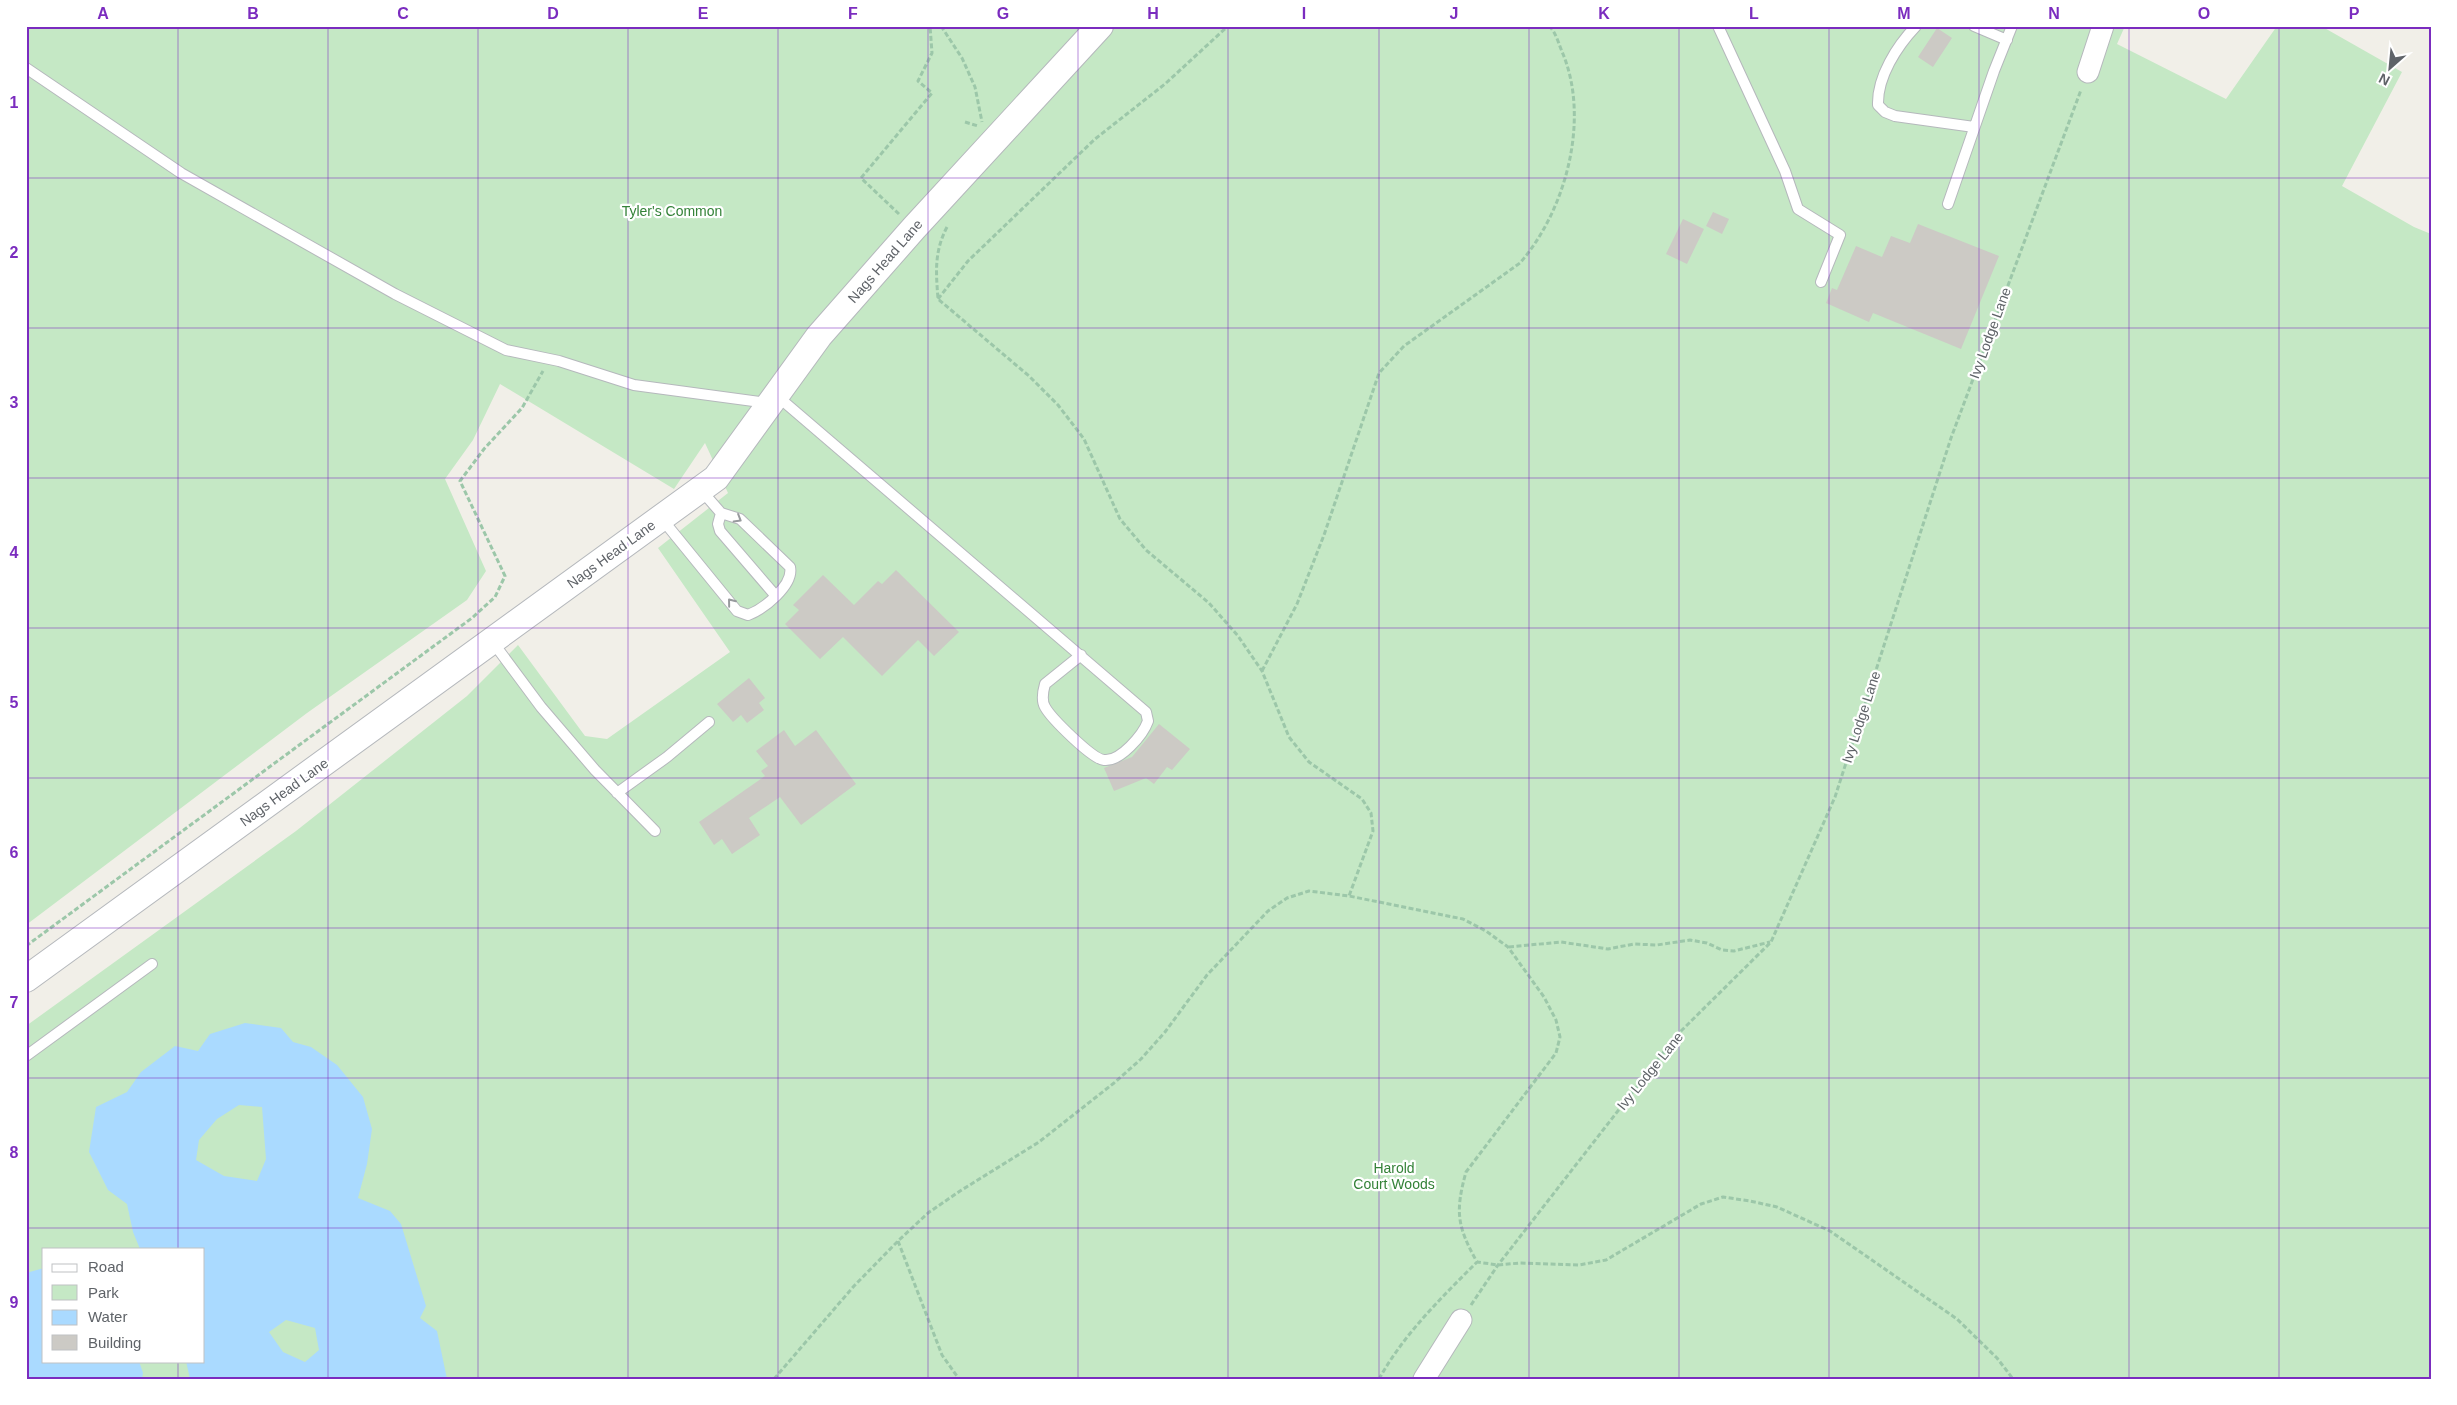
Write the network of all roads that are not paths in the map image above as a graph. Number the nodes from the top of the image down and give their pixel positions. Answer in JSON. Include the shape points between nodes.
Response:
{"nodes":[{"id":1,"x":1100,"y":26,"type":"edge"},
{"id":2,"x":1718,"y":26,"type":"edge"},
{"id":3,"x":1916,"y":26,"type":"edge"},
{"id":4,"x":1974,"y":26,"type":"edge"},
{"id":5,"x":2012,"y":26,"type":"edge"},
{"id":6,"x":2103,"y":26,"type":"edge"},
{"id":7,"x":2007,"y":40,"type":"junction"},
{"id":8,"x":26,"y":68,"type":"edge"},
{"id":9,"x":2088,"y":72,"type":"road end"},
{"id":10,"x":1974,"y":127,"type":"junction"},
{"id":11,"x":1948,"y":204,"type":"dead end"},
{"id":12,"x":1821,"y":282,"type":"dead end"},
{"id":13,"x":772,"y":399,"type":"junction"},
{"id":14,"x":701,"y":490,"type":"junction"},
{"id":15,"x":721,"y":512,"type":"junction"},
{"id":16,"x":661,"y":518,"type":"junction"},
{"id":17,"x":775,"y":595,"type":"junction"},
{"id":18,"x":492,"y":641,"type":"junction"},
{"id":19,"x":1081,"y":655,"type":"junction"},
{"id":20,"x":709,"y":722,"type":"dead end"},
{"id":21,"x":617,"y":793,"type":"junction"},
{"id":22,"x":655,"y":831,"type":"dead end"},
{"id":23,"x":152,"y":964,"type":"dead end"},
{"id":24,"x":26,"y":979,"type":"edge"},
{"id":25,"x":26,"y":1056,"type":"edge"},
{"id":26,"x":1461,"y":1320,"type":"road end"},
{"id":27,"x":1424,"y":1379,"type":"edge"}],
"edges":[{"from":1,"to":13,"type":"street","name":"Nags Head Lane","via":[[819,336]]},
{"from":2,"to":12,"type":"lane","via":[[1785,171],[1798,209],[1840,235]]},
{"from":3,"to":10,"type":"lane","via":[[1901,42],[1890,63],[1878,105],[1895,116]]},
{"from":4,"to":7,"type":"lane"},
{"from":5,"to":7,"type":"lane"},
{"from":6,"to":9,"type":"street"},
{"from":7,"to":10,"type":"lane"},
{"from":8,"to":13,"type":"lane","via":[[181,173],[396,294],[506,350],[549,359],[634,385]]},
{"from":10,"to":11,"type":"lane"},
{"from":13,"to":14,"type":"street","name":"Nags Head Lane","via":[[716,478]]},
{"from":13,"to":19,"type":"lane"},
{"from":14,"to":15,"type":"lane"},
{"from":14,"to":16,"type":"street","name":"Nags Head Lane"},
{"from":15,"to":17,"type":"lane","via":[[720,531]]},
{"from":15,"to":17,"type":"lane","one_way":true,"via":[[740,519],[790,567],[790,580]]},
{"from":17,"to":16,"type":"lane","one_way":true,"via":[[752,614],[743,614]]},
{"from":16,"to":18,"type":"street","name":"Nags Head Lane"},
{"from":18,"to":21,"type":"lane","via":[[541,707]]},
{"from":18,"to":24,"type":"street","name":"Nags Head Lane"},
{"from":19,"to":19,"type":"lane","via":[[1148,714],[1143,730],[1119,756],[1107,761],[1092,755],[1050,714],[1043,701],[1045,684]]},
{"from":20,"to":21,"type":"lane"},
{"from":21,"to":22,"type":"lane"},
{"from":23,"to":25,"type":"lane"},
{"from":26,"to":27,"type":"street"}]}
